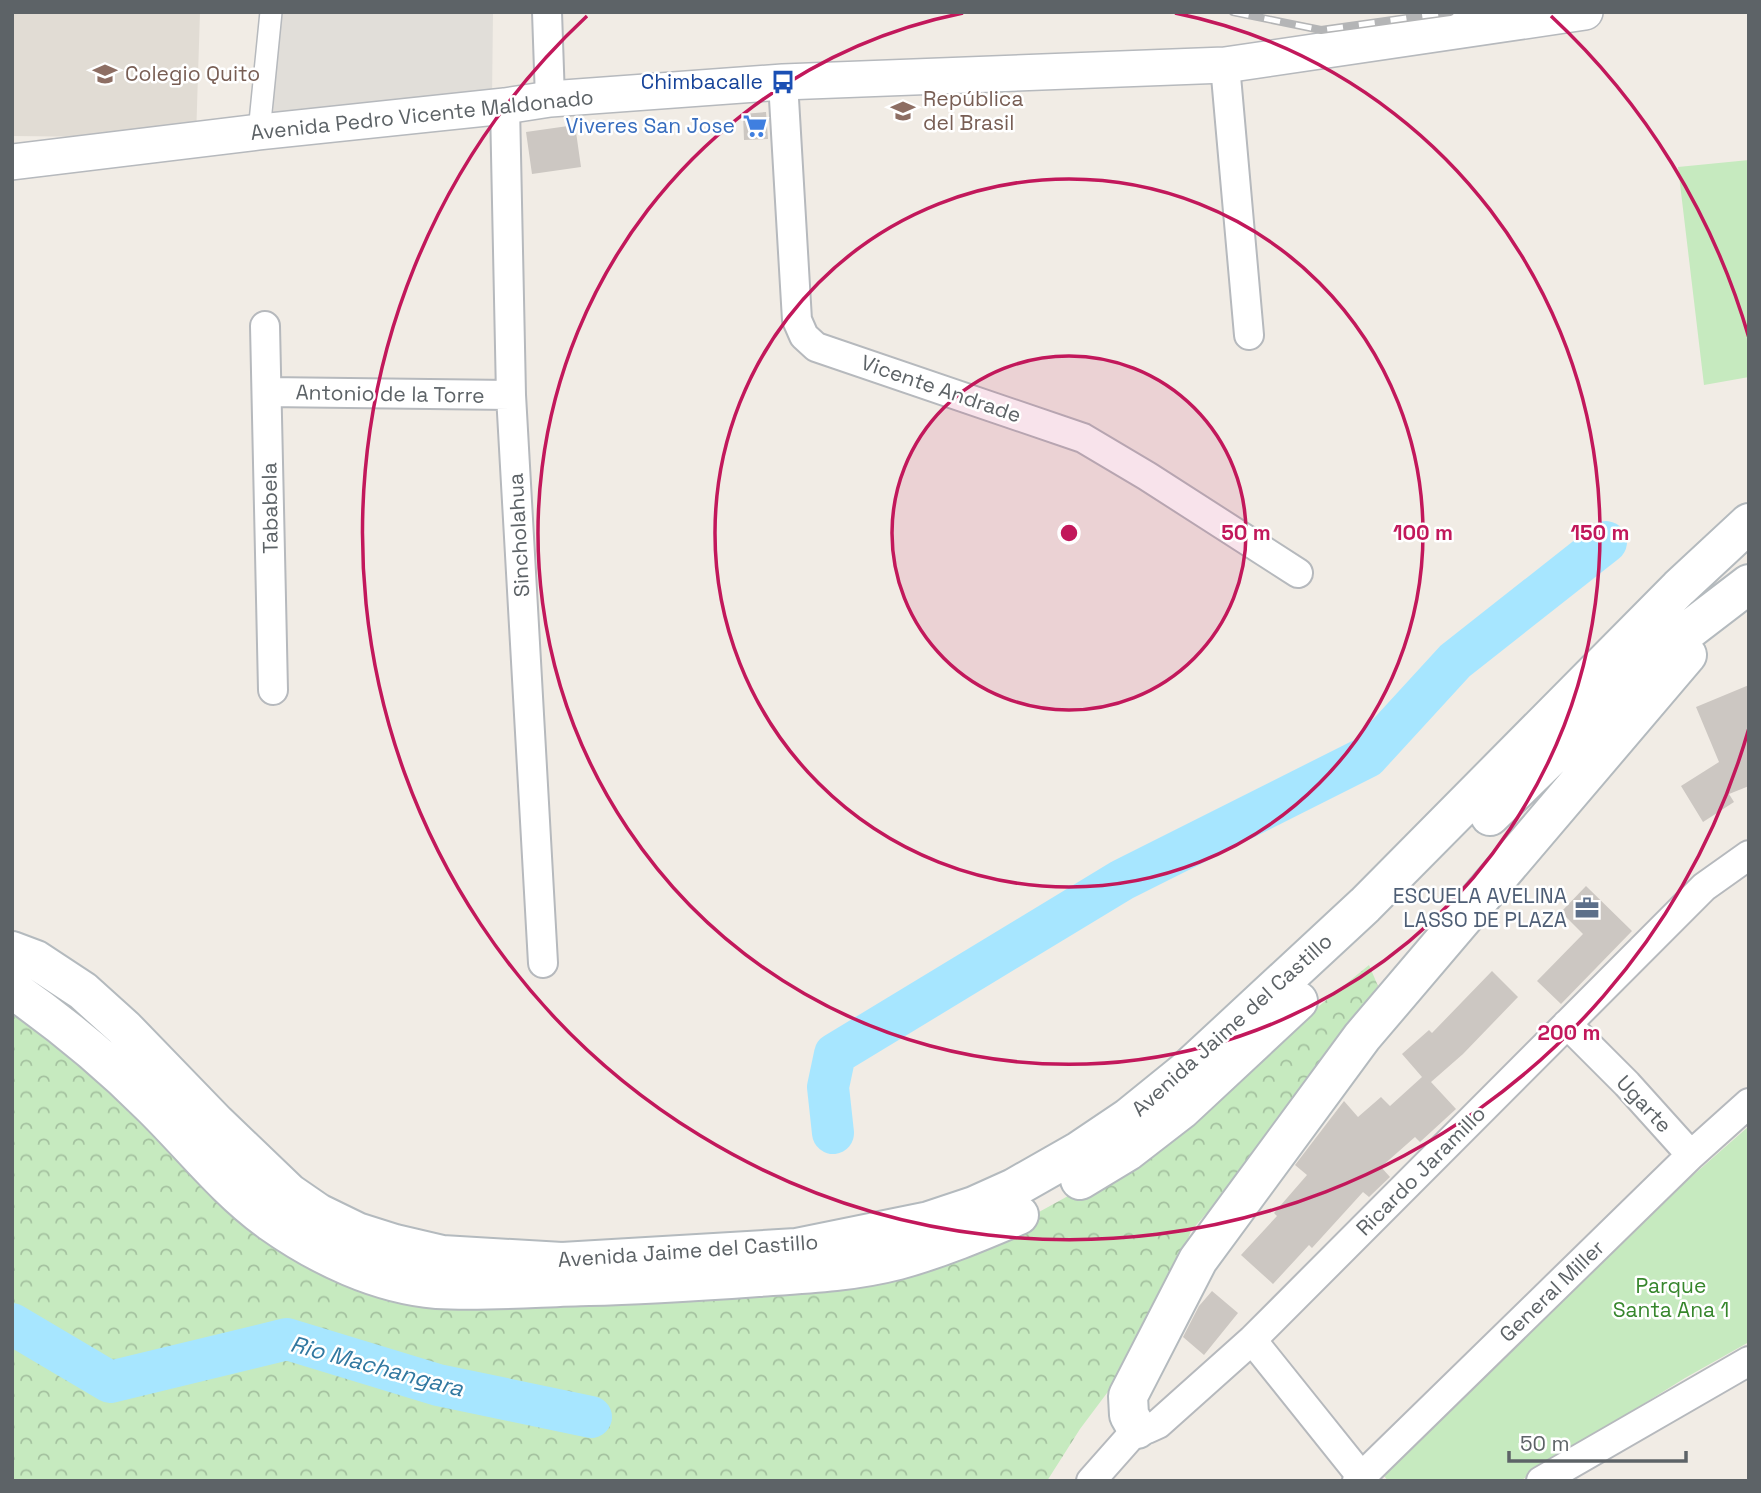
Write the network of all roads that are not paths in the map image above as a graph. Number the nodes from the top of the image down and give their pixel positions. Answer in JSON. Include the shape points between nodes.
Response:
{"nodes":[{"id":1,"x":271,"y":12,"type":"edge"},
{"id":2,"x":547,"y":12,"type":"edge"},
{"id":3,"x":1585,"y":12,"type":"edge"},
{"id":4,"x":1225,"y":65,"type":"junction"},
{"id":5,"x":783,"y":82,"type":"junction"},
{"id":6,"x":550,"y":99,"type":"junction"},
{"id":7,"x":505,"y":106,"type":"junction"},
{"id":8,"x":259,"y":132,"type":"junction"},
{"id":9,"x":12,"y":162,"type":"edge"},
{"id":10,"x":265,"y":326,"type":"dead end"},
{"id":11,"x":1249,"y":335,"type":"dead end"},
{"id":12,"x":268,"y":392,"type":"junction"},
{"id":13,"x":511,"y":395,"type":"junction"},
{"id":14,"x":1749,"y":523,"type":"edge"},
{"id":15,"x":1298,"y":573,"type":"dead end"},
{"id":16,"x":1746,"y":587,"type":"edge"},
{"id":17,"x":273,"y":690,"type":"dead end"},
{"id":18,"x":1749,"y":855,"type":"edge"},
{"id":19,"x":12,"y":951,"type":"edge"},
{"id":20,"x":543,"y":963,"type":"dead end"},
{"id":21,"x":12,"y":989,"type":"edge"},
{"id":22,"x":1566,"y":1024,"type":"junction"},
{"id":23,"x":1749,"y":1103,"type":"edge"},
{"id":24,"x":1691,"y":1155,"type":"junction"},
{"id":25,"x":1252,"y":1340,"type":"junction"},
{"id":26,"x":1749,"y":1361,"type":"edge"},
{"id":27,"x":1137,"y":1429,"type":"junction"},
{"id":28,"x":1361,"y":1479,"type":"edge"},
{"id":29,"x":1091,"y":1481,"type":"edge"},
{"id":30,"x":1541,"y":1481,"type":"edge"}],
"edges":[{"from":1,"to":8,"type":"street"},
{"from":2,"to":6,"type":"street"},
{"from":3,"to":4,"type":"street","name":"Avenida Pedro Vicente Maldonado"},
{"from":4,"to":5,"type":"street","name":"Avenida Pedro Vicente Maldonado"},
{"from":4,"to":11,"type":"street"},
{"from":5,"to":6,"type":"street","name":"Avenida Pedro Vicente Maldonado"},
{"from":5,"to":15,"type":"street","name":"Vicente Andrade","via":[[797,320],[804,336],[816,347],[1083,438]]},
{"from":6,"to":7,"type":"street","name":"Avenida Pedro Vicente Maldonado"},
{"from":7,"to":8,"type":"street","name":"Avenida Pedro Vicente Maldonado"},
{"from":7,"to":13,"type":"street","name":"Sincholahua"},
{"from":8,"to":9,"type":"street","name":"Avenida Pedro Vicente Maldonado"},
{"from":10,"to":12,"type":"street","name":"Tababela"},
{"from":12,"to":13,"type":"street","name":"Antonio de la Torre"},
{"from":12,"to":17,"type":"street","name":"Tababela"},
{"from":13,"to":20,"type":"street","name":"Sincholahua"},
{"from":14,"to":19,"type":"main road","name":"Avenida Jaime del Castillo","via":[[1365,905],[1186,1071],[1079,1151],[1014,1188],[929,1220],[796,1248],[562,1262],[442,1255],[395,1244],[357,1232],[289,1193],[83,991],[36,960]]},
{"from":16,"to":21,"type":"main road","name":"Avenida Jaime del Castillo","via":[[1651,659],[1181,1110],[1128,1151],[1022,1213],[897,1260],[811,1273],[527,1288],[436,1289],[361,1271],[271,1222],[225,1184],[103,1059]]},
{"from":16,"to":27,"type":"main road","via":[[1362,1037],[1198,1260],[1128,1396],[1129,1415]]},
{"from":18,"to":22,"type":"street","name":"Ricardo Jaramillo","via":[[1704,887]]},
{"from":22,"to":24,"type":"street","name":"Ugarte"},
{"from":22,"to":25,"type":"street","name":"Ricardo Jaramillo"},
{"from":23,"to":24,"type":"street","name":"General Miller"},
{"from":24,"to":28,"type":"street","name":"General Miller"},
{"from":25,"to":27,"type":"street","name":"Ricardo Jaramillo","via":[[1158,1424]]},
{"from":25,"to":28,"type":"street"},
{"from":26,"to":30,"type":"street"},
{"from":27,"to":29,"type":"street","name":"Ricardo Jaramillo"}]}
